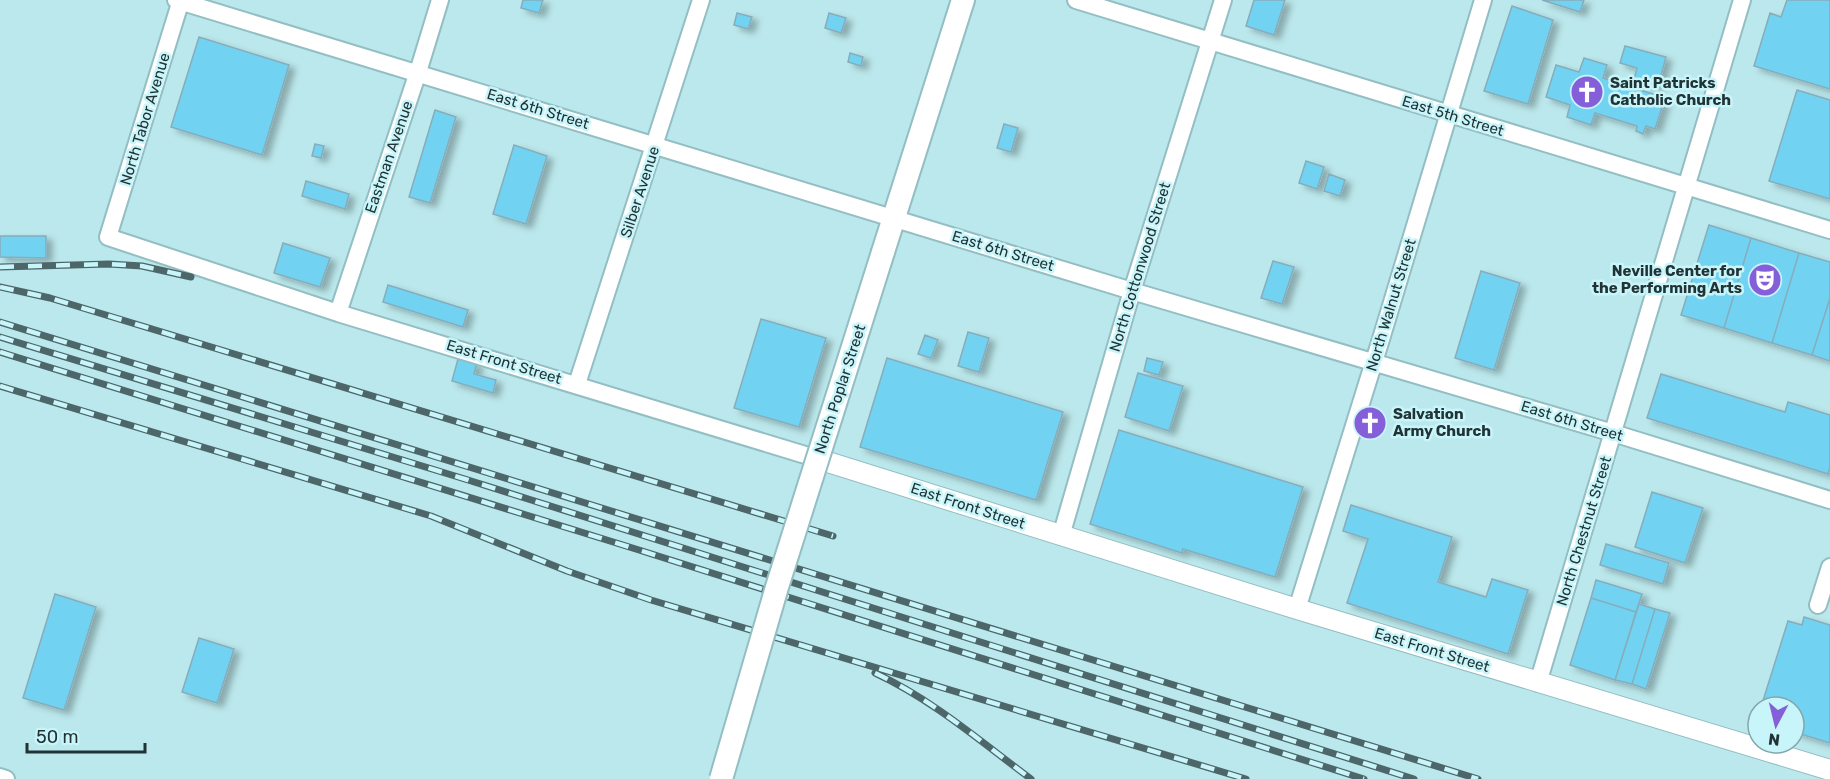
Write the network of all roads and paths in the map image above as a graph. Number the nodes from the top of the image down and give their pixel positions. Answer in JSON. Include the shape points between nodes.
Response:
{"nodes":[{"id":1,"x":179,"y":0,"type":"edge"},
{"id":2,"x":440,"y":0,"type":"edge"},
{"id":3,"x":700,"y":0,"type":"edge"},
{"id":4,"x":963,"y":0,"type":"edge"},
{"id":5,"x":1076,"y":0,"type":"edge"},
{"id":6,"x":1223,"y":0,"type":"edge"},
{"id":7,"x":1483,"y":0,"type":"edge"},
{"id":8,"x":1742,"y":0,"type":"edge"},
{"id":9,"x":1210,"y":41,"type":"junction"},
{"id":10,"x":418,"y":72,"type":"junction"},
{"id":11,"x":1448,"y":114,"type":"junction"},
{"id":12,"x":656,"y":144,"type":"junction"},
{"id":13,"x":1687,"y":187,"type":"junction"},
{"id":14,"x":894,"y":218,"type":"junction"},
{"id":15,"x":1830,"y":230,"type":"edge"},
{"id":16,"x":108,"y":237,"type":"joint"},
{"id":17,"x":1132,"y":291,"type":"junction"},
{"id":18,"x":338,"y":313,"type":"junction"},
{"id":19,"x":1374,"y":362,"type":"junction"},
{"id":20,"x":577,"y":384,"type":"junction"},
{"id":21,"x":1613,"y":433,"type":"junction"},
{"id":22,"x":815,"y":458,"type":"joint"},
{"id":23,"x":1830,"y":500,"type":"edge"},
{"id":24,"x":1061,"y":536,"type":"junction"},
{"id":25,"x":1830,"y":567,"type":"edge"},
{"id":26,"x":1818,"y":605,"type":"dead end"},
{"id":27,"x":1297,"y":609,"type":"junction"},
{"id":28,"x":1538,"y":682,"type":"junction"},
{"id":29,"x":1830,"y":770,"type":"edge"},
{"id":30,"x":0,"y":777,"type":"edge"},
{"id":31,"x":6,"y":779,"type":"edge"},
{"id":32,"x":721,"y":779,"type":"edge"}],
"edges":[{"from":1,"to":10,"type":"street","name":"East 6th Street"},
{"from":1,"to":16,"type":"street","name":"North Tabor Avenue"},
{"from":2,"to":10,"type":"street","name":"Eastman Avenue"},
{"from":3,"to":12,"type":"street","name":"Silber Avenue"},
{"from":4,"to":14,"type":"main road","name":"North Poplar Street"},
{"from":5,"to":9,"type":"street","name":"East 5th Street"},
{"from":6,"to":9,"type":"street","name":"North Cottonwood Street"},
{"from":7,"to":11,"type":"street","name":"North Walnut Street"},
{"from":8,"to":13,"type":"street","name":"North Chestnut Street"},
{"from":9,"to":11,"type":"street","name":"East 5th Street"},
{"from":9,"to":17,"type":"street","name":"North Cottonwood Street"},
{"from":10,"to":12,"type":"street","name":"East 6th Street"},
{"from":10,"to":18,"type":"street","name":"Eastman Avenue"},
{"from":11,"to":13,"type":"street","name":"East 5th Street"},
{"from":11,"to":19,"type":"street","name":"North Walnut Street"},
{"from":12,"to":14,"type":"street","name":"East 6th Street"},
{"from":12,"to":20,"type":"street","name":"Silber Avenue"},
{"from":13,"to":15,"type":"street","name":"East 5th Street"},
{"from":13,"to":21,"type":"street","name":"North Chestnut Street"},
{"from":14,"to":17,"type":"street","name":"East 6th Street"},
{"from":14,"to":32,"type":"main road","name":"North Poplar Street","bridge":true},
{"from":16,"to":18,"type":"street","name":"East Front Street"},
{"from":17,"to":19,"type":"street","name":"East 6th Street"},
{"from":17,"to":24,"type":"street","name":"North Cottonwood Street"},
{"from":18,"to":20,"type":"street","name":"East Front Street"},
{"from":19,"to":21,"type":"street","name":"East 6th Street"},
{"from":19,"to":27,"type":"street","name":"North Walnut Street"},
{"from":20,"to":22,"type":"street","name":"East Front Street"},
{"from":21,"to":23,"type":"street","name":"East 6th Street"},
{"from":21,"to":28,"type":"street","name":"North Chestnut Street"},
{"from":22,"to":24,"type":"street","name":"East Front Street"},
{"from":24,"to":27,"type":"street","name":"East Front Street"},
{"from":25,"to":26,"type":"street"},
{"from":27,"to":28,"type":"street","name":"East Front Street"},
{"from":28,"to":29,"type":"street","name":"East Front Street"},
{"from":30,"to":31,"type":"street"}]}
